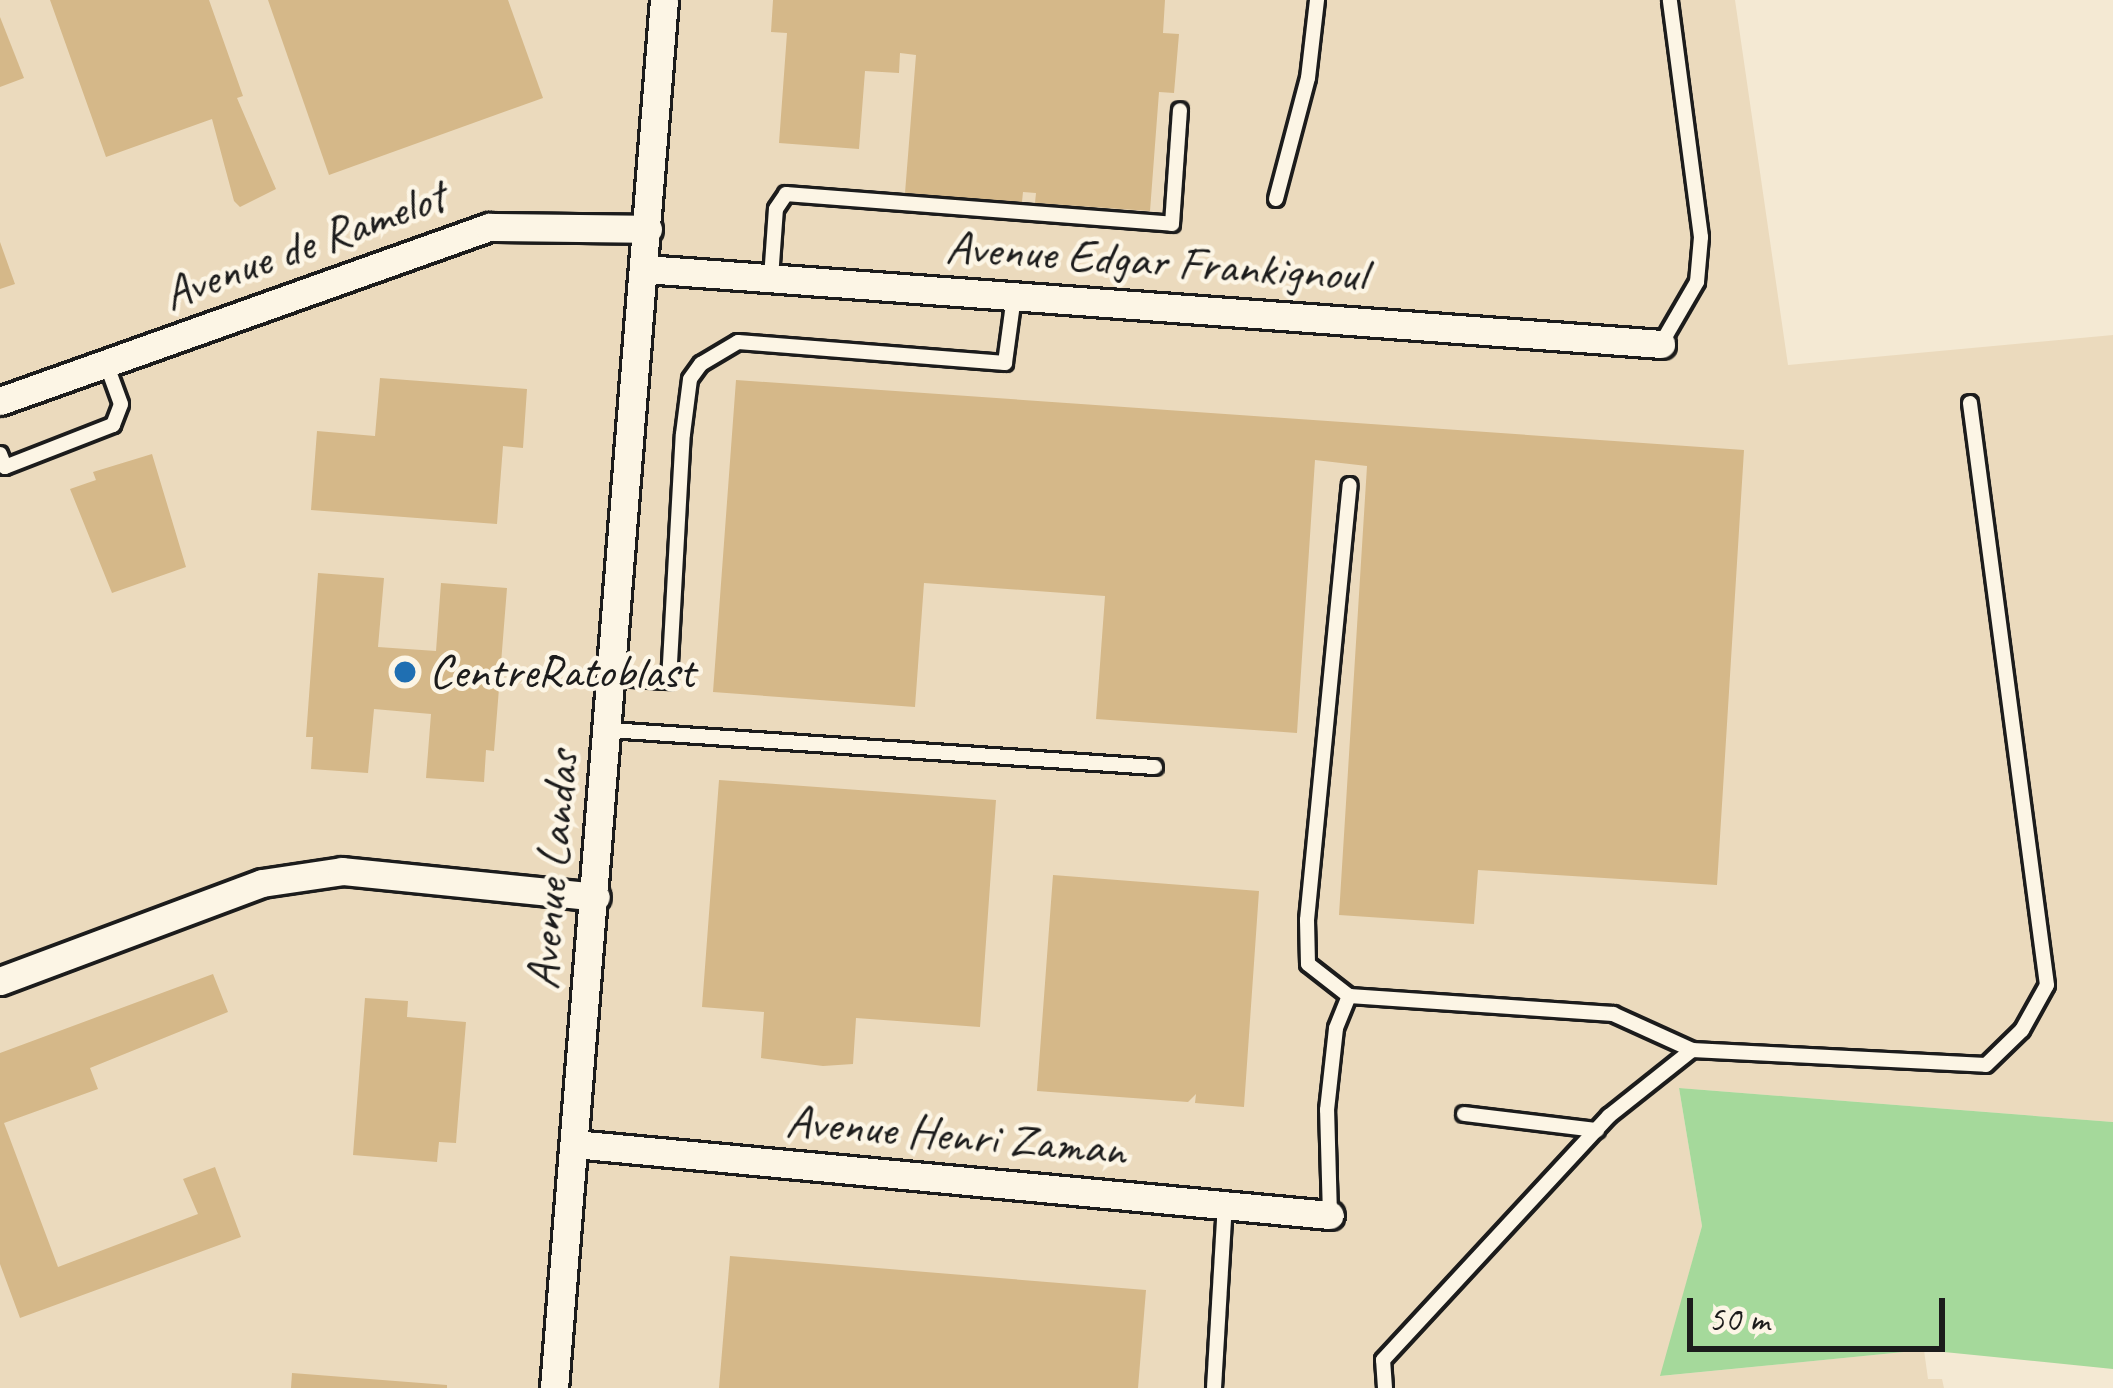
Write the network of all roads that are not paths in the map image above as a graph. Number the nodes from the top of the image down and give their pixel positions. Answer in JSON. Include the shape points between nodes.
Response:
{"nodes":[{"id":1,"x":664,"y":0,"type":"edge"},
{"id":2,"x":1317,"y":0,"type":"edge"},
{"id":3,"x":1670,"y":0,"type":"edge"},
{"id":4,"x":1180,"y":110,"type":"dead end"},
{"id":5,"x":1276,"y":199,"type":"dead end"},
{"id":6,"x":648,"y":229,"type":"junction"},
{"id":7,"x":645,"y":268,"type":"junction"},
{"id":8,"x":771,"y":278,"type":"junction"},
{"id":9,"x":1014,"y":296,"type":"junction"},
{"id":10,"x":1661,"y":344,"type":"joint"},
{"id":11,"x":106,"y":363,"type":"junction"},
{"id":12,"x":0,"y":401,"type":"edge"},
{"id":13,"x":1970,"y":404,"type":"dead end"},
{"id":14,"x":0,"y":454,"type":"edge"},
{"id":15,"x":1350,"y":485,"type":"dead end"},
{"id":16,"x":613,"y":678,"type":"junction"},
{"id":17,"x":609,"y":730,"type":"junction"},
{"id":18,"x":1155,"y":767,"type":"dead end"},
{"id":19,"x":596,"y":897,"type":"junction"},
{"id":20,"x":0,"y":981,"type":"edge"},
{"id":21,"x":1349,"y":997,"type":"junction"},
{"id":22,"x":1692,"y":1050,"type":"junction"},
{"id":23,"x":1464,"y":1114,"type":"dead end"},
{"id":24,"x":1597,"y":1130,"type":"junction"},
{"id":25,"x":574,"y":1144,"type":"junction"},
{"id":26,"x":1226,"y":1205,"type":"junction"},
{"id":27,"x":1330,"y":1215,"type":"joint"},
{"id":28,"x":554,"y":1388,"type":"edge"},
{"id":29,"x":1214,"y":1388,"type":"edge"},
{"id":30,"x":1384,"y":1388,"type":"edge"}],
"edges":[{"from":1,"to":6,"type":"street","name":"Avenue Landas"},
{"from":2,"to":5,"type":"lane","via":[[1308,78]]},
{"from":3,"to":10,"type":"lane","via":[[1701,237],[1697,282]]},
{"from":4,"to":8,"type":"lane","via":[[1172,224],[786,194],[776,208]]},
{"from":6,"to":7,"type":"street","name":"Avenue Landas"},
{"from":6,"to":11,"type":"street","name":"Avenue de Ramelot","via":[[489,227]]},
{"from":7,"to":8,"type":"street","name":"Avenue Edgar Frankignoul"},
{"from":7,"to":16,"type":"street","name":"Avenue Landas"},
{"from":8,"to":9,"type":"street","name":"Avenue Edgar Frankignoul"},
{"from":9,"to":10,"type":"street","name":"Avenue Edgar Frankignoul"},
{"from":9,"to":16,"type":"lane","via":[[1005,362],[738,342],[701,364],[690,379],[683,434],[669,681]]},
{"from":11,"to":12,"type":"street","name":"Avenue de Ramelot"},
{"from":11,"to":14,"type":"lane","via":[[121,404],[113,425],[5,466]]},
{"from":13,"to":22,"type":"lane","via":[[2047,985],[2022,1030],[1986,1065]]},
{"from":15,"to":21,"type":"lane","via":[[1307,920],[1308,964]]},
{"from":16,"to":17,"type":"street","name":"Avenue Landas"},
{"from":17,"to":18,"type":"lane"},
{"from":17,"to":19,"type":"street","name":"Avenue Landas"},
{"from":19,"to":20,"type":"street","via":[[342,871],[262,883]]},
{"from":19,"to":25,"type":"street","name":"Avenue Landas"},
{"from":21,"to":22,"type":"lane","via":[[1612,1014]]},
{"from":21,"to":27,"type":"lane","via":[[1336,1028],[1327,1110]]},
{"from":22,"to":24,"type":"lane"},
{"from":23,"to":24,"type":"lane"},
{"from":24,"to":30,"type":"lane","via":[[1383,1360]]},
{"from":25,"to":26,"type":"street","name":"Avenue Henri Zaman"},
{"from":25,"to":28,"type":"street","name":"Avenue Landas"},
{"from":26,"to":27,"type":"street","name":"Avenue Henri Zaman"},
{"from":26,"to":29,"type":"lane"}]}
